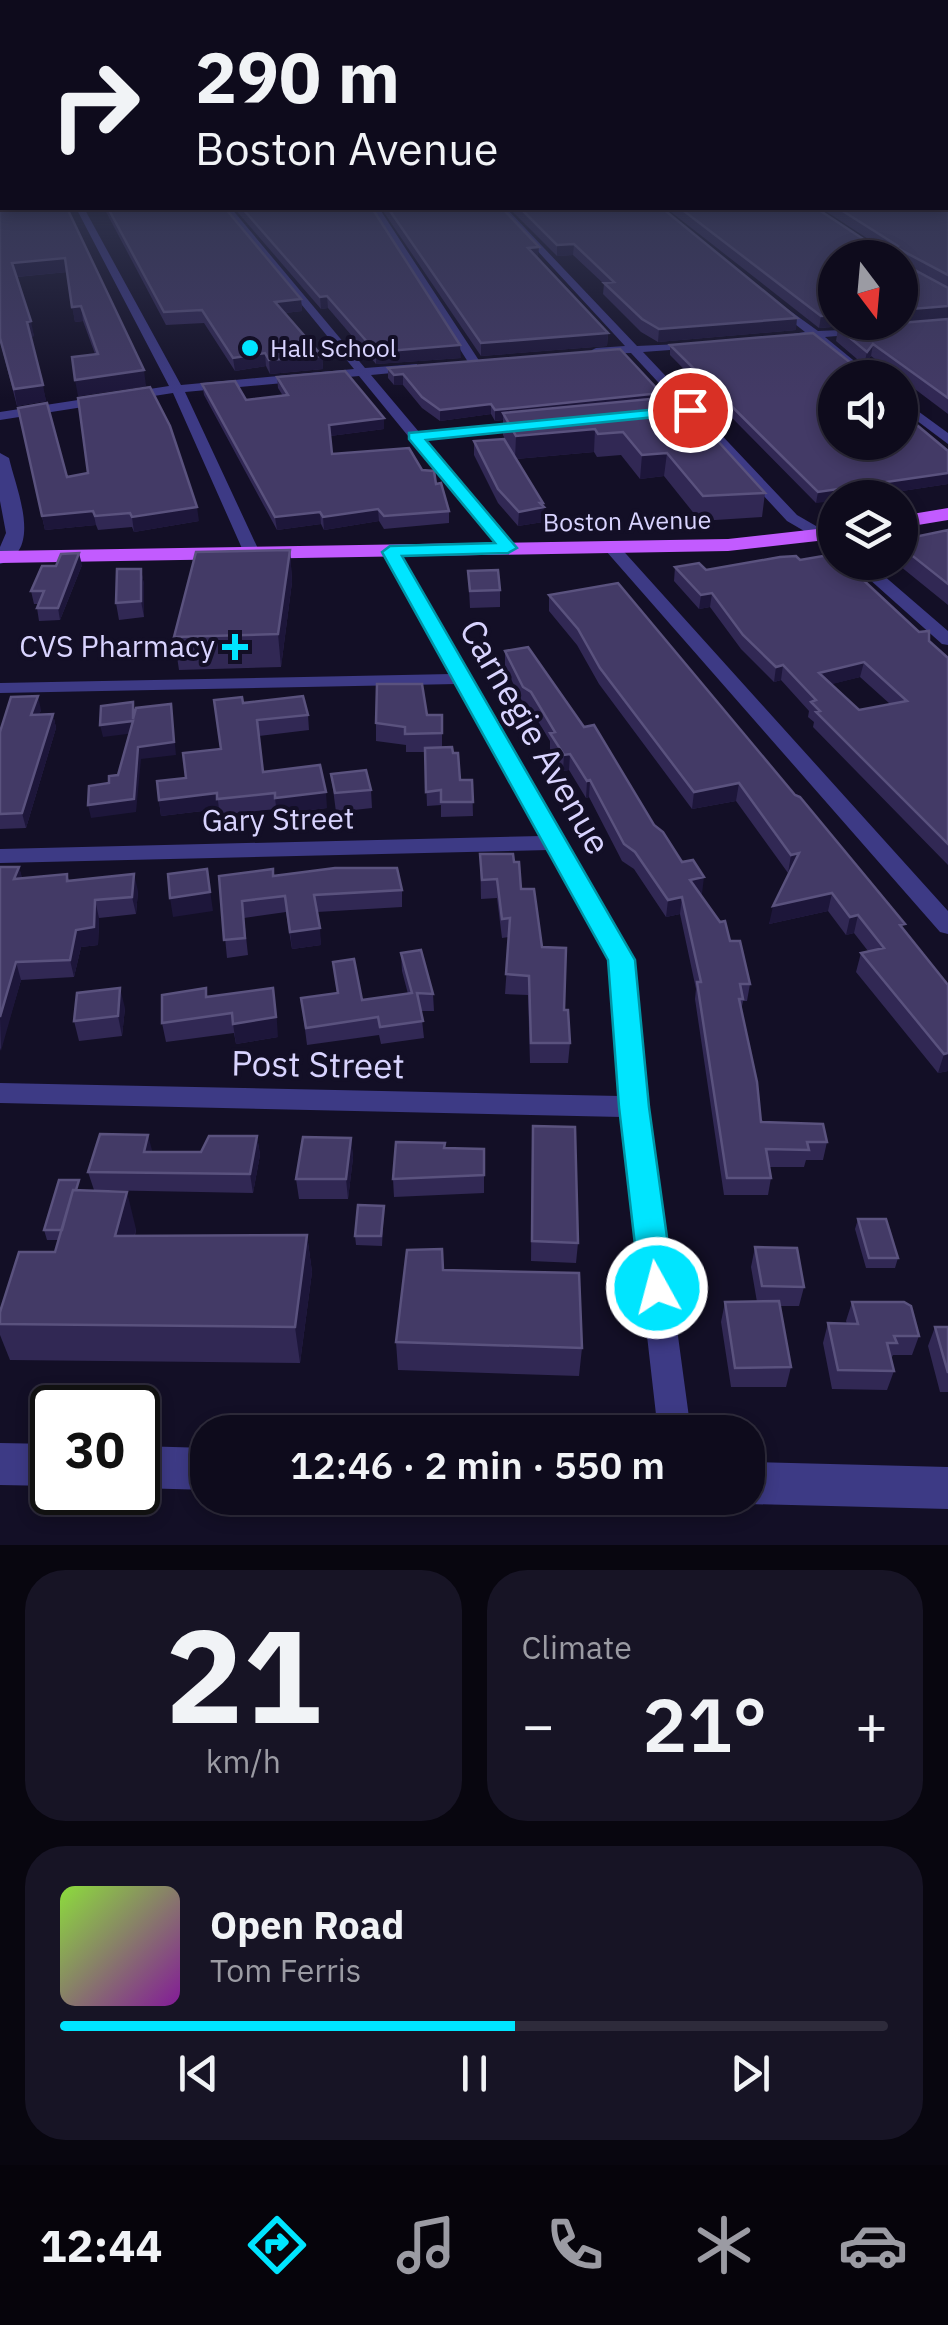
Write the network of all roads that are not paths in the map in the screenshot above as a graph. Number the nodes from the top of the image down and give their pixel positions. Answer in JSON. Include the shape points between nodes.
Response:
{"nodes":[{"id":1,"x":105,"y":254,"type":"edge"},
{"id":2,"x":264,"y":254,"type":"edge"},
{"id":3,"x":405,"y":254,"type":"edge"},
{"id":4,"x":544,"y":254,"type":"edge"},
{"id":5,"x":757,"y":289,"type":"edge"},
{"id":6,"x":814,"y":335,"type":"junction"},
{"id":7,"x":818,"y":335,"type":"edge"},
{"id":8,"x":778,"y":338,"type":"edge"},
{"id":9,"x":705,"y":344,"type":"edge"},
{"id":10,"x":632,"y":350,"type":"junction"},
{"id":11,"x":573,"y":354,"type":"edge"},
{"id":12,"x":494,"y":360,"type":"edge"},
{"id":13,"x":845,"y":360,"type":"edge"},
{"id":14,"x":474,"y":362,"type":"junction"},
{"id":15,"x":455,"y":364,"type":"edge"},
{"id":16,"x":436,"y":365,"type":"edge"},
{"id":17,"x":360,"y":372,"type":"junction"},
{"id":18,"x":177,"y":389,"type":"junction"},
{"id":19,"x":690,"y":410,"type":"junction"},
{"id":20,"x":670,"y":412,"type":"edge"},
{"id":21,"x":0,"y":416,"type":"edge"},
{"id":22,"x":918,"y":416,"type":"edge"},
{"id":23,"x":552,"y":423,"type":"edge"},
{"id":24,"x":414,"y":436,"type":"junction"},
{"id":25,"x":948,"y":440,"type":"edge"},
{"id":26,"x":0,"y":458,"type":"edge"},
{"id":27,"x":948,"y":514,"type":"edge"},
{"id":28,"x":918,"y":519,"type":"edge"},
{"id":29,"x":818,"y":532,"type":"edge"},
{"id":30,"x":818,"y":539,"type":"edge"},
{"id":31,"x":508,"y":548,"type":"junction"},
{"id":32,"x":612,"y":548,"type":"junction"},
{"id":33,"x":390,"y":552,"type":"junction"},
{"id":34,"x":252,"y":553,"type":"junction"},
{"id":35,"x":0,"y":557,"type":"edge"},
{"id":36,"x":879,"y":580,"type":"edge"},
{"id":37,"x":948,"y":640,"type":"edge"},
{"id":38,"x":460,"y":679,"type":"junction"},
{"id":39,"x":0,"y":688,"type":"edge"},
{"id":40,"x":556,"y":844,"type":"junction"},
{"id":41,"x":0,"y":856,"type":"edge"},
{"id":42,"x":948,"y":926,"type":"edge"},
{"id":43,"x":0,"y":1094,"type":"edge"},
{"id":44,"x":634,"y":1107,"type":"junction"},
{"id":45,"x":673,"y":1415,"type":"edge"},
{"id":46,"x":0,"y":1464,"type":"edge"},
{"id":47,"x":30,"y":1465,"type":"edge"},
{"id":48,"x":160,"y":1468,"type":"edge"},
{"id":49,"x":190,"y":1468,"type":"edge"},
{"id":50,"x":765,"y":1483,"type":"edge"},
{"id":51,"x":948,"y":1488,"type":"edge"}],
"edges":[{"from":1,"to":18,"type":"street"},
{"from":2,"to":17,"type":"street"},
{"from":3,"to":14,"type":"street"},
{"from":4,"to":10,"type":"street"},
{"from":5,"to":6,"type":"street"},
{"from":6,"to":7,"type":"street"},
{"from":6,"to":8,"type":"street"},
{"from":6,"to":13,"type":"street"},
{"from":9,"to":10,"type":"street"},
{"from":10,"to":11,"type":"street"},
{"from":10,"to":19,"type":"street"},
{"from":12,"to":14,"type":"street"},
{"from":14,"to":15,"type":"street"},
{"from":16,"to":17,"type":"street"},
{"from":17,"to":18,"type":"street"},
{"from":17,"to":24,"type":"street"},
{"from":18,"to":21,"type":"street"},
{"from":18,"to":34,"type":"street"},
{"from":19,"to":20,"type":"street"},
{"from":19,"to":29,"type":"street","via":[[792,518]]},
{"from":22,"to":25,"type":"street"},
{"from":23,"to":24,"type":"street"},
{"from":24,"to":31,"type":"street"},
{"from":26,"to":35,"type":"street","via":[[16,534]]},
{"from":27,"to":28,"type":"main road"},
{"from":30,"to":32,"type":"main road","name":"Boston Avenue"},
{"from":31,"to":32,"type":"main road","name":"Boston Avenue"},
{"from":31,"to":33,"type":"main road","name":"Boston Avenue"},
{"from":32,"to":42,"type":"street"},
{"from":33,"to":34,"type":"main road","name":"Boston Avenue"},
{"from":33,"to":38,"type":"street","name":"Carnegie Avenue"},
{"from":34,"to":35,"type":"main road","name":"Boston Avenue"},
{"from":36,"to":37,"type":"street"},
{"from":38,"to":39,"type":"street"},
{"from":38,"to":40,"type":"street","name":"Carnegie Avenue"},
{"from":40,"to":41,"type":"street","name":"Gary Street"},
{"from":40,"to":44,"type":"street","name":"Carnegie Avenue","via":[[622,960]]},
{"from":43,"to":44,"type":"street","name":"Post Street"},
{"from":44,"to":45,"type":"street","name":"Carnegie Avenue"},
{"from":46,"to":47,"type":"street"},
{"from":48,"to":49,"type":"street"},
{"from":50,"to":51,"type":"street"}]}
